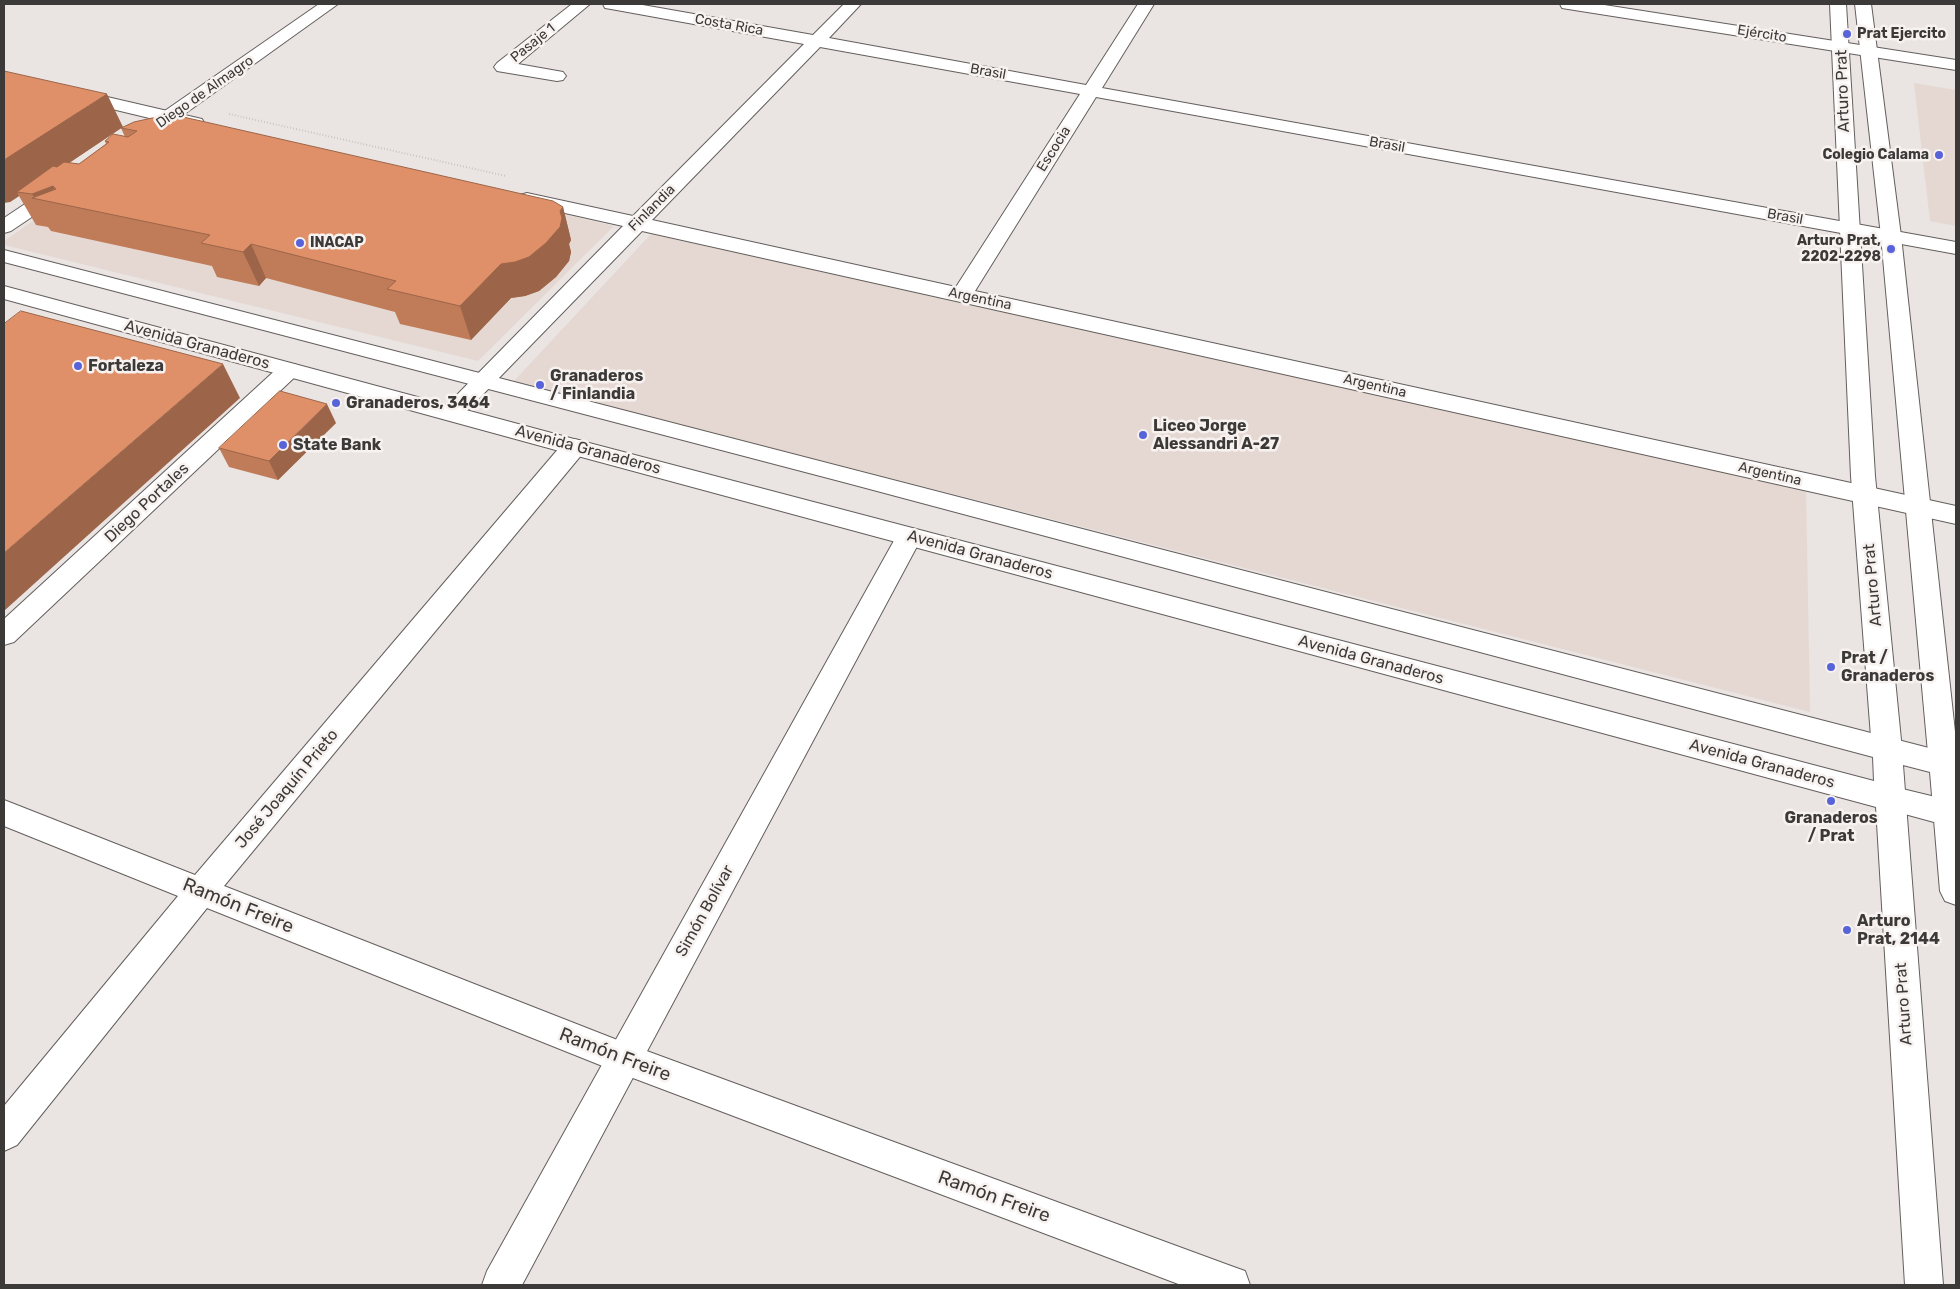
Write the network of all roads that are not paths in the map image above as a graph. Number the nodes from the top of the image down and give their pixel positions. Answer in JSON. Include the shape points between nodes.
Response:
{"nodes":[{"id":1,"x":330,"y":4,"type":"edge"},
{"id":2,"x":582,"y":4,"type":"edge"},
{"id":3,"x":611,"y":4,"type":"edge"},
{"id":4,"x":853,"y":4,"type":"edge"},
{"id":5,"x":1146,"y":4,"type":"edge"},
{"id":6,"x":1568,"y":4,"type":"edge"},
{"id":7,"x":1838,"y":4,"type":"edge"},
{"id":8,"x":1863,"y":4,"type":"edge"},
{"id":9,"x":817,"y":41,"type":"junction"},
{"id":10,"x":1842,"y":47,"type":"junction"},
{"id":11,"x":1867,"y":51,"type":"junction"},
{"id":12,"x":1956,"y":65,"type":"edge"},
{"id":13,"x":557,"y":76,"type":"dead end"},
{"id":14,"x":4,"y":78,"type":"edge"},
{"id":15,"x":1090,"y":91,"type":"junction"},
{"id":16,"x":170,"y":118,"type":"junction"},
{"id":17,"x":219,"y":128,"type":"edge"},
{"id":18,"x":122,"y":149,"type":"edge"},
{"id":19,"x":74,"y":181,"type":"edge"},
{"id":20,"x":510,"y":195,"type":"edge"},
{"id":21,"x":637,"y":224,"type":"junction"},
{"id":22,"x":4,"y":227,"type":"edge"},
{"id":23,"x":1849,"y":228,"type":"junction"},
{"id":24,"x":1891,"y":236,"type":"junction"},
{"id":25,"x":1956,"y":248,"type":"edge"},
{"id":26,"x":4,"y":256,"type":"edge"},
{"id":27,"x":4,"y":292,"type":"edge"},
{"id":28,"x":962,"y":295,"type":"junction"},
{"id":29,"x":289,"y":370,"type":"junction"},
{"id":30,"x":483,"y":381,"type":"junction"},
{"id":31,"x":452,"y":413,"type":"junction"},
{"id":32,"x":574,"y":447,"type":"junction"},
{"id":33,"x":1865,"y":495,"type":"junction"},
{"id":34,"x":1918,"y":507,"type":"junction"},
{"id":35,"x":1956,"y":516,"type":"edge"},
{"id":36,"x":909,"y":537,"type":"junction"},
{"id":37,"x":4,"y":635,"type":"edge"},
{"id":38,"x":1887,"y":750,"type":"junction"},
{"id":39,"x":1950,"y":766,"type":"edge"},
{"id":40,"x":1890,"y":798,"type":"junction"},
{"id":41,"x":4,"y":813,"type":"edge"},
{"id":42,"x":1953,"y":815,"type":"edge"},
{"id":43,"x":201,"y":891,"type":"junction"},
{"id":44,"x":1956,"y":891,"type":"edge"},
{"id":45,"x":624,"y":1059,"type":"junction"},
{"id":46,"x":4,"y":1133,"type":"edge"},
{"id":47,"x":502,"y":1285,"type":"edge"},
{"id":48,"x":1231,"y":1285,"type":"edge"},
{"id":49,"x":1924,"y":1285,"type":"edge"}],
"edges":[{"from":1,"to":16,"type":"street","name":"Diego de Almagro"},
{"from":2,"to":13,"type":"street","name":"Pasaje 1","via":[[503,67]]},
{"from":3,"to":9,"type":"street","name":"Costa Rica"},
{"from":4,"to":9,"type":"street","name":"Finlandia"},
{"from":5,"to":15,"type":"street","name":"Escocia"},
{"from":6,"to":10,"type":"street","name":"Ejército"},
{"from":7,"to":10,"type":"street","name":"Arturo Prat"},
{"from":8,"to":11,"type":"street","name":"Arturo Prat"},
{"from":9,"to":15,"type":"street","name":"Brasil"},
{"from":9,"to":21,"type":"street","name":"Finlandia"},
{"from":10,"to":11,"type":"street","name":"Ejército"},
{"from":10,"to":23,"type":"street","name":"Arturo Prat"},
{"from":11,"to":12,"type":"street","name":"Ejército"},
{"from":11,"to":24,"type":"street","name":"Arturo Prat"},
{"from":14,"to":16,"type":"street"},
{"from":15,"to":23,"type":"street","name":"Brasil"},
{"from":15,"to":28,"type":"street","name":"Escocia"},
{"from":16,"to":17,"type":"street"},
{"from":16,"to":18,"type":"street","name":"Diego de Almagro"},
{"from":19,"to":22,"type":"street"},
{"from":20,"to":21,"type":"street","name":"Argentina"},
{"from":21,"to":28,"type":"street","name":"Argentina"},
{"from":21,"to":30,"type":"street","name":"Finlandia"},
{"from":23,"to":24,"type":"street","name":"Brasil"},
{"from":23,"to":33,"type":"street","name":"Arturo Prat"},
{"from":24,"to":25,"type":"street","name":"Brasil"},
{"from":24,"to":34,"type":"street","name":"Arturo Prat"},
{"from":26,"to":30,"type":"street"},
{"from":27,"to":29,"type":"street","name":"Avenida Granaderos"},
{"from":28,"to":33,"type":"street","name":"Argentina"},
{"from":29,"to":31,"type":"street","name":"Avenida Granaderos"},
{"from":29,"to":37,"type":"street","name":"Diego Portales"},
{"from":30,"to":31,"type":"street","name":"Finlandia"},
{"from":30,"to":38,"type":"street"},
{"from":31,"to":32,"type":"street","name":"Avenida Granaderos"},
{"from":32,"to":36,"type":"street","name":"Avenida Granaderos"},
{"from":32,"to":43,"type":"street","name":"José Joaquín Prieto"},
{"from":33,"to":34,"type":"street","name":"Argentina"},
{"from":33,"to":38,"type":"street","name":"Arturo Prat"},
{"from":34,"to":35,"type":"street","name":"Argentina"},
{"from":34,"to":39,"type":"street","name":"Arturo Prat"},
{"from":36,"to":40,"type":"street","name":"Avenida Granaderos"},
{"from":36,"to":45,"type":"street","name":"Simón Bolívar"},
{"from":38,"to":39,"type":"street"},
{"from":38,"to":40,"type":"street","name":"Arturo Prat"},
{"from":39,"to":42,"type":"street","name":"Arturo Prat"},
{"from":40,"to":42,"type":"street","name":"Avenida Granaderos"},
{"from":40,"to":49,"type":"street","name":"Arturo Prat"},
{"from":41,"to":43,"type":"street","name":"Ramón Freire"},
{"from":42,"to":44,"type":"street","name":"Arturo Prat"},
{"from":43,"to":45,"type":"street","name":"Ramón Freire"},
{"from":43,"to":46,"type":"street","name":"José Joaquín Prieto"},
{"from":45,"to":47,"type":"street","name":"Simón Bolívar"},
{"from":45,"to":48,"type":"street","name":"Ramón Freire"}]}
